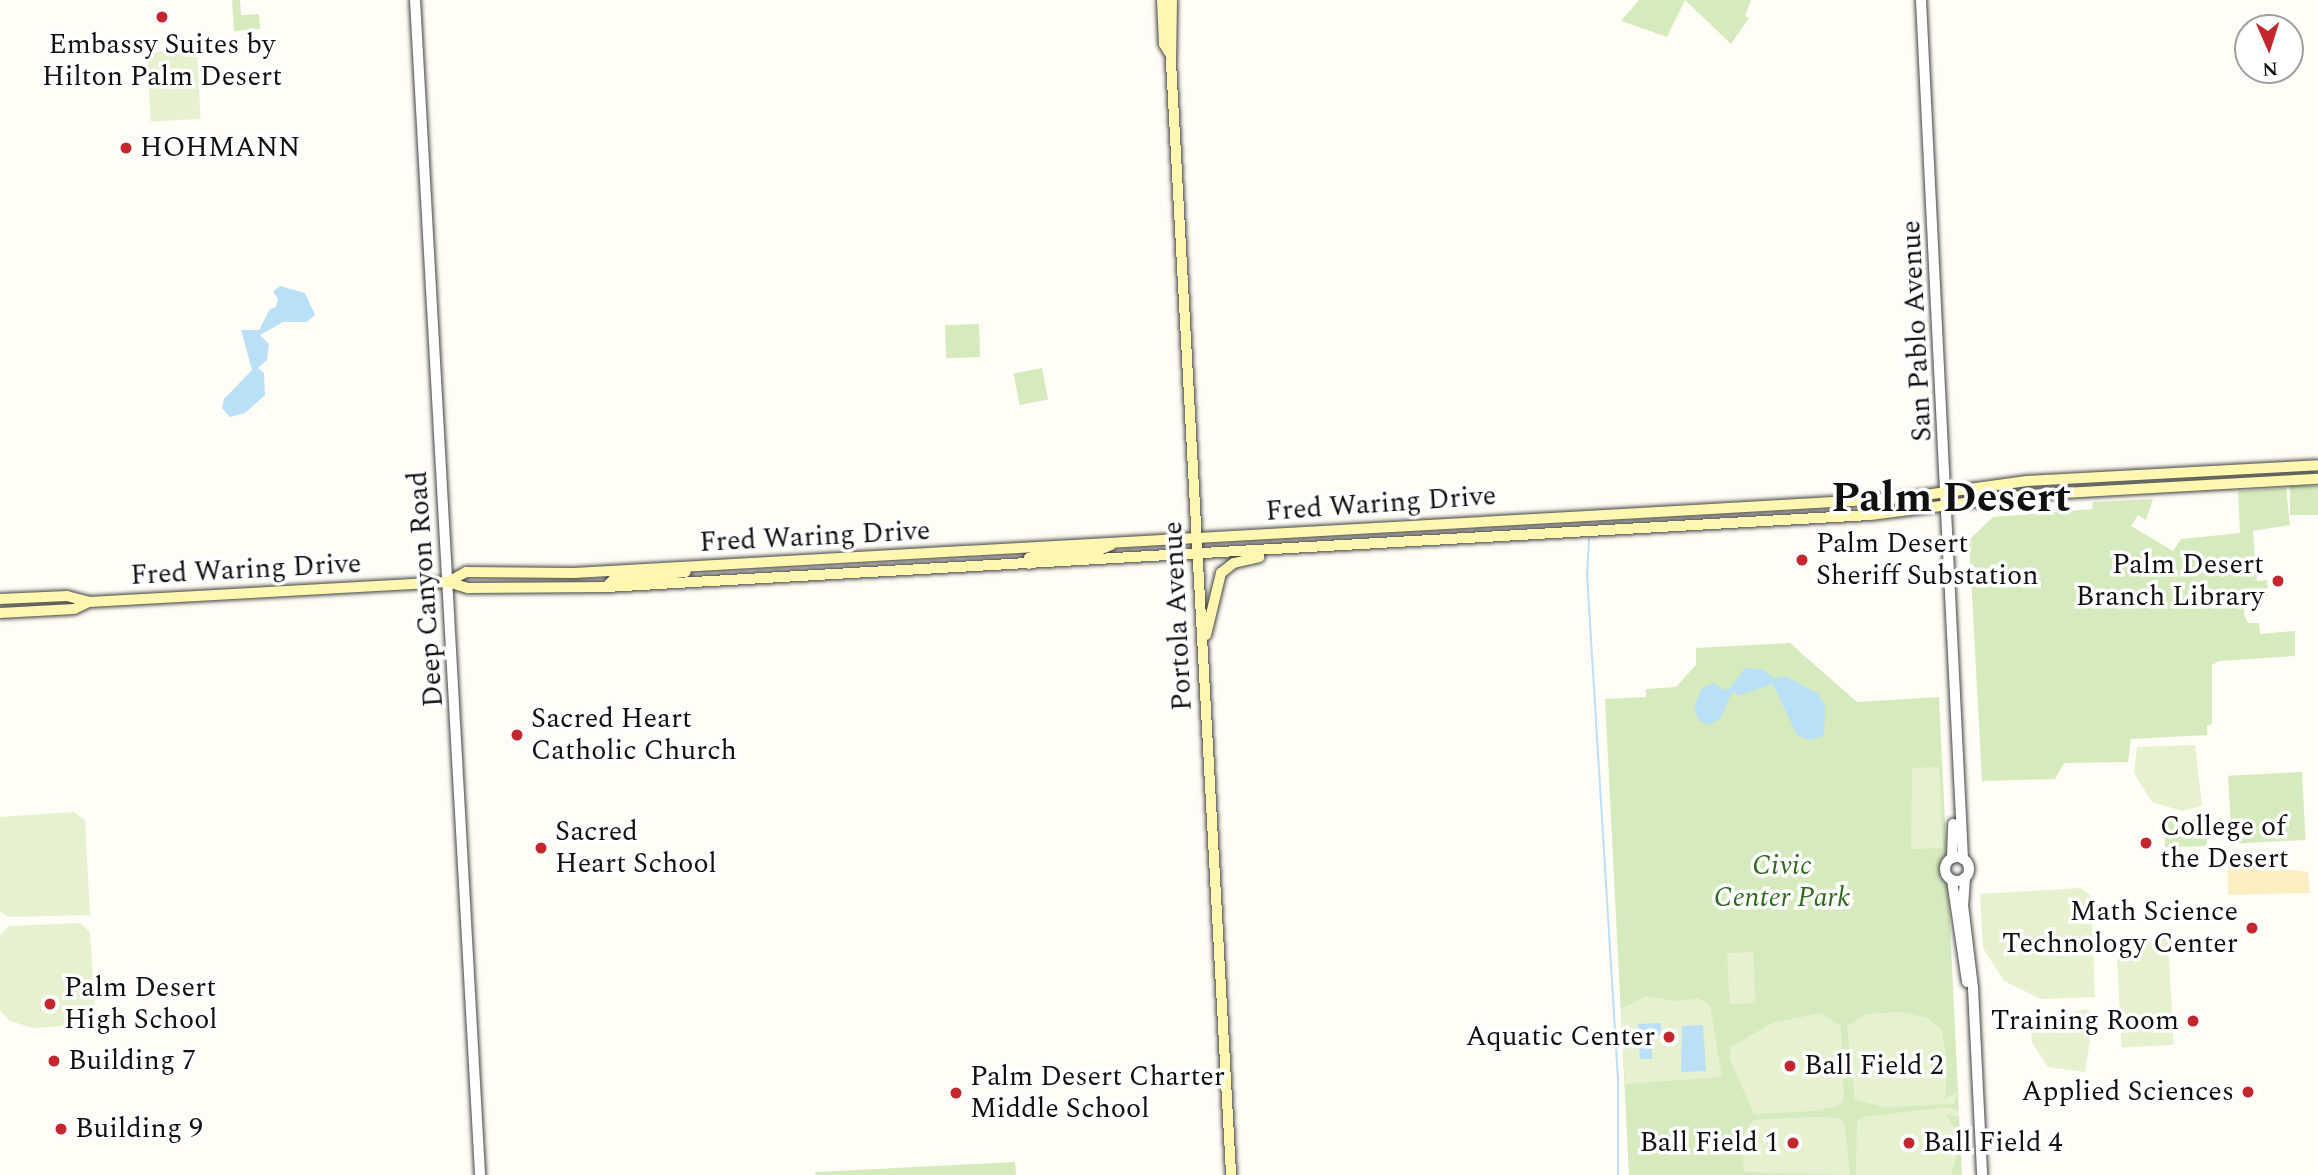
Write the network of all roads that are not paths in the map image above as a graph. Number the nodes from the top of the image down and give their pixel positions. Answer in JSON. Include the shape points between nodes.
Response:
{"nodes":[{"id":1,"x":415,"y":0,"type":"edge"},
{"id":2,"x":1162,"y":0,"type":"edge"},
{"id":3,"x":1172,"y":0,"type":"edge"},
{"id":4,"x":1921,"y":0,"type":"edge"},
{"id":5,"x":1170,"y":54,"type":"junction"},
{"id":6,"x":2318,"y":465,"type":"edge"},
{"id":7,"x":2318,"y":479,"type":"edge"},
{"id":8,"x":1948,"y":491,"type":"junction"},
{"id":9,"x":1948,"y":506,"type":"junction"},
{"id":10,"x":1196,"y":538,"type":"junction"},
{"id":11,"x":1113,"y":543,"type":"junction"},
{"id":12,"x":1294,"y":550,"type":"junction"},
{"id":13,"x":1197,"y":555,"type":"junction"},
{"id":14,"x":832,"y":559,"type":"junction"},
{"id":15,"x":1029,"y":564,"type":"junction"},
{"id":16,"x":698,"y":567,"type":"junction"},
{"id":17,"x":774,"y":577,"type":"junction"},
{"id":18,"x":448,"y":582,"type":"junction"},
{"id":19,"x":606,"y":587,"type":"junction"},
{"id":20,"x":0,"y":599,"type":"edge"},
{"id":21,"x":89,"y":601,"type":"junction"},
{"id":22,"x":0,"y":613,"type":"edge"},
{"id":23,"x":1202,"y":651,"type":"junction"},
{"id":24,"x":1959,"y":786,"type":"junction"},
{"id":25,"x":1952,"y":858,"type":"junction"},
{"id":26,"x":1964,"y":859,"type":"junction"},
{"id":27,"x":1965,"y":878,"type":"junction"},
{"id":28,"x":1952,"y":880,"type":"junction"},
{"id":29,"x":1971,"y":996,"type":"junction"},
{"id":30,"x":1979,"y":1151,"type":"junction"},
{"id":31,"x":480,"y":1175,"type":"edge"},
{"id":32,"x":1231,"y":1175,"type":"edge"},
{"id":33,"x":1976,"y":1175,"type":"edge"},
{"id":34,"x":1982,"y":1175,"type":"edge"}],
"edges":[{"from":1,"to":18,"type":"street","name":"Deep Canyon Road"},
{"from":2,"to":5,"type":"main road","name":"Portola Avenue","via":[[1164,44]]},
{"from":3,"to":5,"type":"main road","name":"Portola Avenue"},
{"from":4,"to":8,"type":"street","name":"San Pablo Avenue"},
{"from":5,"to":10,"type":"main road","name":"Portola Avenue"},
{"from":6,"to":8,"type":"main road","name":"Fred Waring Drive","via":[[2027,481]]},
{"from":7,"to":9,"type":"main road","name":"Fred Waring Drive","via":[[2028,495]]},
{"from":8,"to":9,"type":"street","name":"San Pablo Avenue"},
{"from":8,"to":10,"type":"main road","name":"Fred Waring Drive","via":[[1890,499]]},
{"from":9,"to":12,"type":"main road","name":"Fred Waring Drive","via":[[1870,515]]},
{"from":9,"to":24,"type":"street","name":"San Pablo Avenue"},
{"from":10,"to":11,"type":"main road","name":"Fred Waring Drive"},
{"from":10,"to":13,"type":"main road","name":"Portola Avenue"},
{"from":11,"to":14,"type":"main road","name":"Fred Waring Drive"},
{"from":11,"to":15,"type":"main road","via":[[1097,551],[1038,555],[1029,558]]},
{"from":12,"to":13,"type":"main road","name":"Fred Waring Drive"},
{"from":12,"to":23,"type":"main road","via":[[1226,567],[1217,581]]},
{"from":13,"to":15,"type":"main road","name":"Fred Waring Drive"},
{"from":13,"to":23,"type":"main road","name":"Portola Avenue"},
{"from":14,"to":16,"type":"main road","name":"Fred Waring Drive"},
{"from":14,"to":17,"type":"main road","via":[[822,567],[790,570]]},
{"from":15,"to":17,"type":"main road","name":"Fred Waring Drive"},
{"from":16,"to":18,"type":"main road","name":"Fred Waring Drive","via":[[466,572]]},
{"from":16,"to":19,"type":"main road","via":[[673,575],[614,579]]},
{"from":17,"to":19,"type":"main road","name":"Fred Waring Drive"},
{"from":18,"to":19,"type":"main road","name":"Fred Waring Drive","via":[[468,588]]},
{"from":18,"to":21,"type":"main road","name":"Fred Waring Drive"},
{"from":18,"to":31,"type":"street","name":"Deep Canyon Road"},
{"from":20,"to":21,"type":"main road","name":"Fred Waring Drive","via":[[67,596]]},
{"from":21,"to":22,"type":"main road","name":"Fred Waring Drive","via":[[74,609]]},
{"from":23,"to":32,"type":"main road","name":"Portola Avenue"},
{"from":24,"to":25,"type":"street","name":"San Pablo Avenue"},
{"from":24,"to":26,"type":"street","name":"San Pablo Avenue"},
{"from":25,"to":26,"type":"street"},
{"from":25,"to":28,"type":"street","via":[[1945,871]]},
{"from":26,"to":27,"type":"street","via":[[1969,868]]},
{"from":27,"to":28,"type":"street"},
{"from":27,"to":29,"type":"street"},
{"from":28,"to":29,"type":"street"},
{"from":29,"to":30,"type":"street"},
{"from":30,"to":33,"type":"street"},
{"from":30,"to":34,"type":"street"}]}
